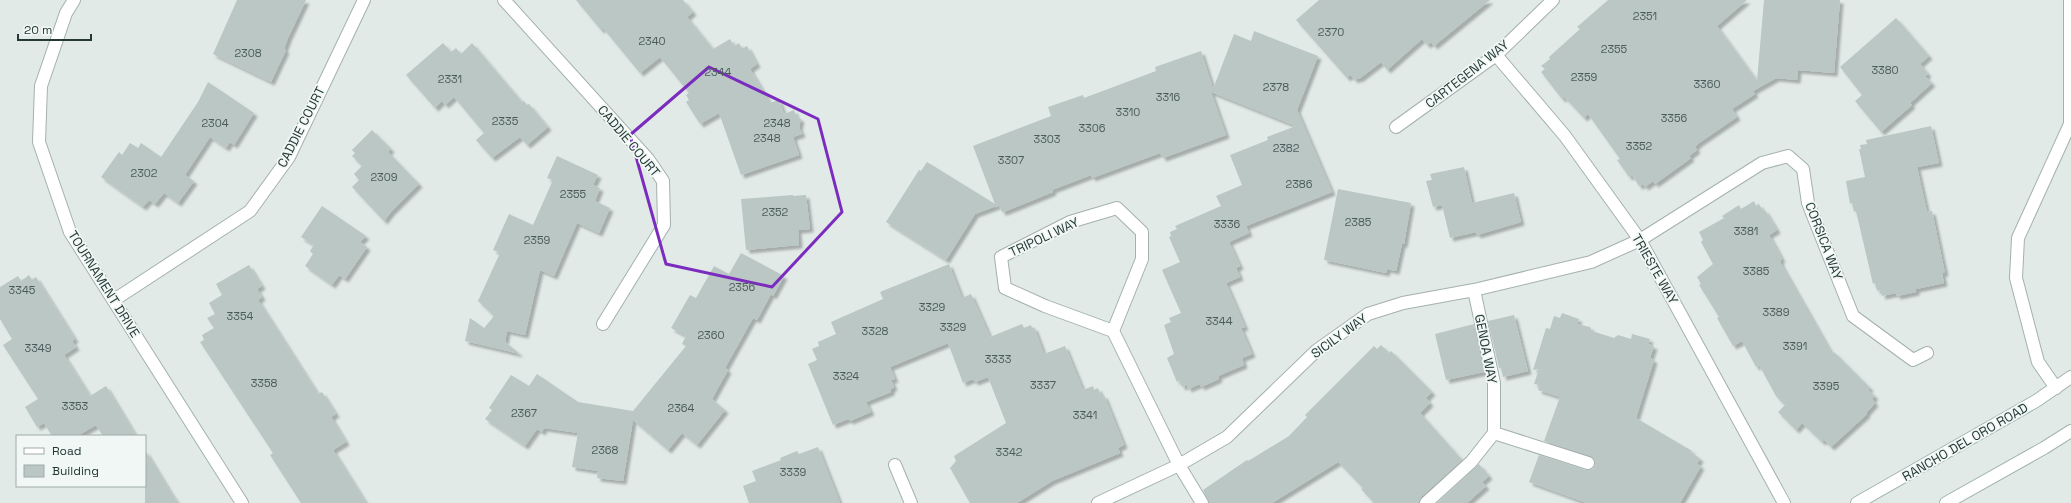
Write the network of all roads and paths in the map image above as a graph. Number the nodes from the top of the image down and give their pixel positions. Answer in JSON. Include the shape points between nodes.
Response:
{"nodes":[{"id":1,"x":74,"y":0,"type":"edge"},
{"id":2,"x":364,"y":0,"type":"edge"},
{"id":3,"x":504,"y":0,"type":"edge"},
{"id":4,"x":1553,"y":0,"type":"edge"},
{"id":5,"x":2070,"y":0,"type":"edge"},
{"id":6,"x":1496,"y":55,"type":"junction"},
{"id":7,"x":1396,"y":127,"type":"dead end"},
{"id":8,"x":1640,"y":240,"type":"junction"},
{"id":9,"x":1474,"y":290,"type":"junction"},
{"id":10,"x":114,"y":300,"type":"junction"},
{"id":11,"x":603,"y":324,"type":"dead end"},
{"id":12,"x":1113,"y":331,"type":"junction"},
{"id":13,"x":1927,"y":353,"type":"dead end"},
{"id":14,"x":2071,"y":377,"type":"edge"},
{"id":15,"x":2056,"y":388,"type":"junction"},
{"id":16,"x":2071,"y":431,"type":"edge"},
{"id":17,"x":1494,"y":433,"type":"junction"},
{"id":18,"x":1588,"y":463,"type":"dead end"},
{"id":19,"x":895,"y":465,"type":"dead end"},
{"id":20,"x":1179,"y":465,"type":"junction"},
{"id":21,"x":242,"y":503,"type":"edge"},
{"id":22,"x":911,"y":503,"type":"edge"},
{"id":23,"x":1098,"y":503,"type":"edge"},
{"id":24,"x":1202,"y":503,"type":"edge"},
{"id":25,"x":1426,"y":503,"type":"edge"},
{"id":26,"x":1784,"y":503,"type":"edge"},
{"id":27,"x":1857,"y":503,"type":"edge"},
{"id":28,"x":1946,"y":503,"type":"edge"}],
"edges":[{"from":1,"to":10,"type":"street","name":"TOURNAMENT DRIVE","via":[[66,13],[41,86],[39,142],[70,232]]},
{"from":2,"to":10,"type":"street","name":"CADDIE COURT","via":[[289,157],[250,211]]},
{"from":3,"to":11,"type":"street","name":"CADDIE COURT","via":[[648,159],[663,181],[664,225]]},
{"from":4,"to":6,"type":"street","name":"CARTEGENA WAY"},
{"from":5,"to":15,"type":"street","via":[[2070,124],[2018,238],[2016,278],[2038,362]]},
{"from":6,"to":7,"type":"street","name":"CARTEGENA WAY"},
{"from":6,"to":8,"type":"street","name":"TRIESTE WAY","via":[[1565,136]]},
{"from":8,"to":9,"type":"street","name":"SICILY WAY","via":[[1591,262]]},
{"from":8,"to":13,"type":"street","name":"CORSICA WAY","via":[[1762,163],[1788,156],[1803,169],[1808,203],[1853,316],[1913,360]]},
{"from":8,"to":26,"type":"street","name":"TRIESTE WAY"},
{"from":9,"to":17,"type":"street","name":"GENOA WAY","via":[[1494,383]]},
{"from":9,"to":20,"type":"street","name":"SICILY WAY","via":[[1403,303],[1368,314],[1316,351],[1227,437]]},
{"from":10,"to":21,"type":"street","name":"TOURNAMENT DRIVE"},
{"from":12,"to":12,"type":"street","name":"TRIPOLI WAY","via":[[1142,259],[1142,232],[1117,208],[1070,222],[1001,257],[1006,288],[1045,306]]},
{"from":12,"to":20,"type":"street"},
{"from":14,"to":15,"type":"street","name":"RANCHO DEL ORO ROAD"},
{"from":15,"to":27,"type":"street","name":"RANCHO DEL ORO ROAD"},
{"from":16,"to":28,"type":"street"},
{"from":17,"to":18,"type":"street"},
{"from":17,"to":25,"type":"street","via":[[1471,462]]},
{"from":19,"to":22,"type":"street"},
{"from":20,"to":23,"type":"street","name":"SICILY WAY"},
{"from":20,"to":24,"type":"street"}]}
